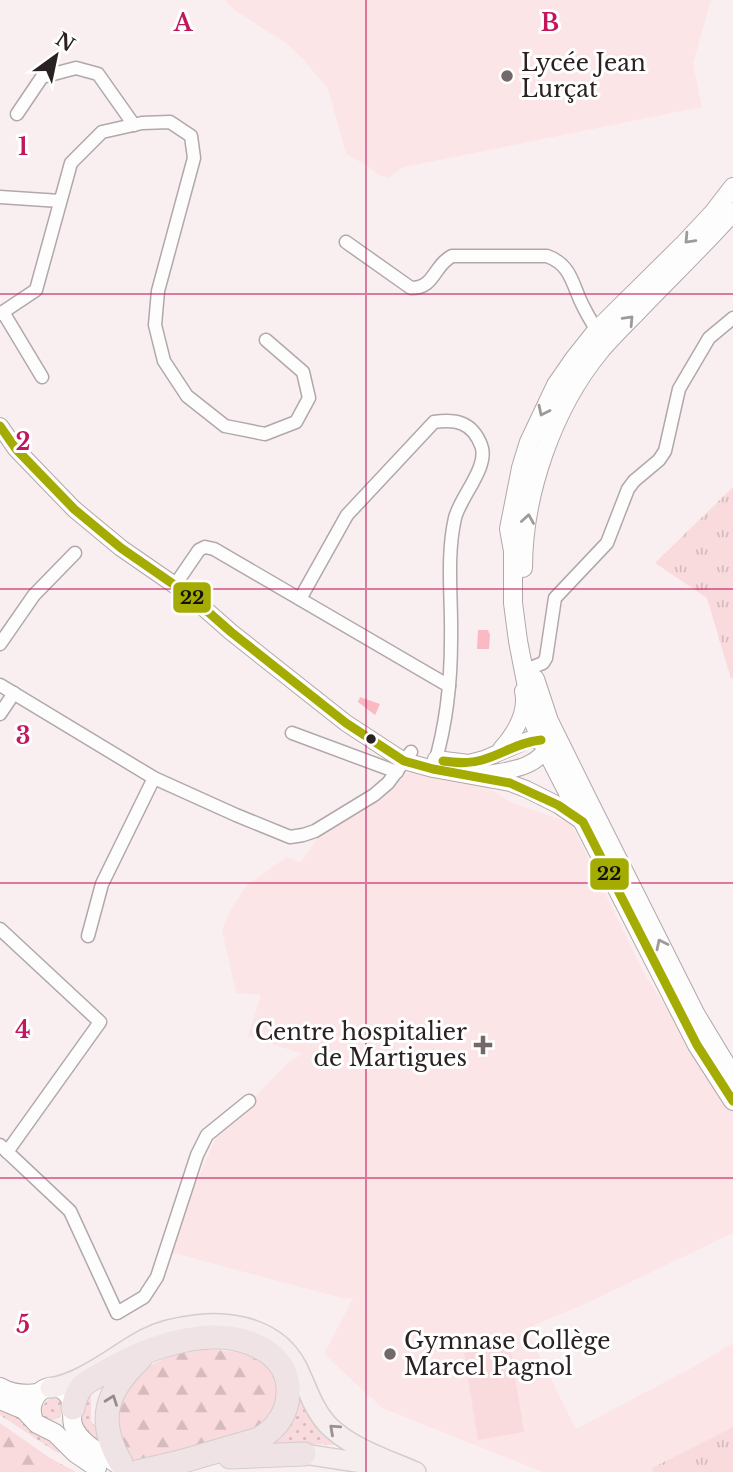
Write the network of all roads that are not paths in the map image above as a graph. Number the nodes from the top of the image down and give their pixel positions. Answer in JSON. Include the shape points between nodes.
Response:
{"nodes":[{"id":1,"x":17,"y":114,"type":"dead end"},
{"id":2,"x":134,"y":125,"type":"junction"},
{"id":3,"x":733,"y":187,"type":"edge"},
{"id":4,"x":0,"y":197,"type":"edge"},
{"id":5,"x":60,"y":201,"type":"junction"},
{"id":6,"x":733,"y":212,"type":"edge"},
{"id":7,"x":346,"y":242,"type":"dead end"},
{"id":8,"x":2,"y":313,"type":"edge"},
{"id":9,"x":733,"y":318,"type":"edge"},
{"id":10,"x":603,"y":336,"type":"junction"},
{"id":11,"x":266,"y":340,"type":"dead end"},
{"id":12,"x":42,"y":377,"type":"dead end"},
{"id":13,"x":0,"y":426,"type":"edge"},
{"id":14,"x":509,"y":529,"type":"junction"},
{"id":15,"x":75,"y":552,"type":"dead end"},
{"id":16,"x":175,"y":585,"type":"junction"},
{"id":17,"x":300,"y":599,"type":"junction"},
{"id":18,"x":0,"y":643,"type":"edge"},
{"id":19,"x":533,"y":667,"type":"junction"},
{"id":20,"x":0,"y":685,"type":"edge"},
{"id":21,"x":449,"y":686,"type":"junction"},
{"id":22,"x":14,"y":693,"type":"junction"},
{"id":23,"x":0,"y":714,"type":"edge"},
{"id":24,"x":292,"y":733,"type":"dead end"},
{"id":25,"x":547,"y":741,"type":"junction"},
{"id":26,"x":498,"y":752,"type":"junction"},
{"id":27,"x":404,"y":762,"type":"junction"},
{"id":28,"x":434,"y":764,"type":"junction"},
{"id":29,"x":473,"y":776,"type":"junction"},
{"id":30,"x":154,"y":778,"type":"junction"},
{"id":31,"x":583,"y":822,"type":"junction"},
{"id":32,"x":0,"y":929,"type":"edge"},
{"id":33,"x":88,"y":936,"type":"dead end"},
{"id":34,"x":733,"y":1076,"type":"edge"},
{"id":35,"x":249,"y":1101,"type":"dead end"},
{"id":36,"x":733,"y":1101,"type":"edge"},
{"id":37,"x":4,"y":1148,"type":"edge"},
{"id":38,"x":154,"y":1349,"type":"junction"},
{"id":39,"x":0,"y":1387,"type":"edge"},
{"id":40,"x":44,"y":1390,"type":"junction"},
{"id":41,"x":0,"y":1400,"type":"edge"},
{"id":42,"x":73,"y":1412,"type":"junction"},
{"id":43,"x":33,"y":1418,"type":"junction"},
{"id":44,"x":49,"y":1430,"type":"junction"},
{"id":45,"x":304,"y":1454,"type":"joint"},
{"id":46,"x":180,"y":1462,"type":"junction"},
{"id":47,"x":125,"y":1466,"type":"edge"},
{"id":48,"x":97,"y":1468,"type":"dead end"},
{"id":49,"x":413,"y":1472,"type":"edge"}],
"edges":[{"from":1,"to":2,"type":"street","via":[[42,77],[76,68],[98,74]]},
{"from":2,"to":5,"type":"street","via":[[102,132],[71,163]]},
{"from":2,"to":11,"type":"street","via":[[170,122],[191,136],[194,158],[158,292],[155,326],[164,361],[187,396],[225,426],[265,434],[296,422],[309,398],[303,372]]},
{"from":3,"to":10,"type":"main road","one_way":true},
{"from":4,"to":5,"type":"street"},
{"from":5,"to":8,"type":"street","via":[[36,290]]},
{"from":10,"to":6,"type":"main road","one_way":true},
{"from":7,"to":10,"type":"street","via":[[411,288],[430,281],[452,256],[556,259],[570,275]]},
{"from":8,"to":12,"type":"street"},
{"from":9,"to":19,"type":"street","via":[[709,338],[679,389],[665,450],[628,488],[607,543],[555,598],[546,658]]},
{"from":10,"to":14,"type":"main road","one_way":true,"via":[[574,359],[556,385],[529,442]]},
{"from":19,"to":10,"type":"main road","one_way":true,"via":[[524,602],[526,523],[554,427],[600,350]]},
{"from":13,"to":16,"type":"street","via":[[74,509]]},
{"from":14,"to":25,"type":"main road","via":[[518,641],[534,723]]},
{"from":14,"to":26,"type":"street","via":[[508,617],[524,697],[520,721]]},
{"from":15,"to":18,"type":"street","via":[[34,595]]},
{"from":16,"to":17,"type":"street","via":[[205,547]]},
{"from":16,"to":27,"type":"street","via":[[306,693]]},
{"from":17,"to":21,"type":"street"},
{"from":17,"to":21,"type":"street","via":[[347,515],[434,422],[453,420],[471,428],[483,447],[482,463],[455,516],[449,566]]},
{"from":19,"to":25,"type":"main road"},
{"from":20,"to":22,"type":"street"},
{"from":21,"to":28,"type":"street"},
{"from":22,"to":23,"type":"street"},
{"from":22,"to":30,"type":"street"},
{"from":24,"to":27,"type":"street"},
{"from":25,"to":26,"type":"street","via":[[528,740]]},
{"from":25,"to":29,"type":"street","via":[[540,757],[532,762]]},
{"from":25,"to":31,"type":"main road"},
{"from":34,"to":25,"type":"main road","one_way":true,"via":[[696,1015],[590,804]]},
{"from":26,"to":28,"type":"street","via":[[469,763]]},
{"from":27,"to":28,"type":"street"},
{"from":27,"to":30,"type":"street","via":[[388,783],[357,806],[315,831],[290,837]]},
{"from":28,"to":29,"type":"street"},
{"from":29,"to":31,"type":"street","via":[[526,789]]},
{"from":30,"to":33,"type":"street","via":[[103,884]]},
{"from":31,"to":36,"type":"main road","via":[[697,1045]]},
{"from":32,"to":37,"type":"street","via":[[100,1022]]},
{"from":35,"to":37,"type":"street","via":[[207,1135],[157,1277],[144,1297],[117,1313],[70,1211]]},
{"from":38,"to":42,"type":"highway","via":[[85,1384],[77,1393]]},
{"from":38,"to":46,"type":"highway","via":[[207,1338],[242,1340],[270,1354],[287,1378],[286,1409],[268,1434]]},
{"from":47,"to":38,"type":"highway","one_way":true,"via":[[107,1431],[107,1413],[126,1374]]},
{"from":39,"to":40,"type":"main road","via":[[23,1394]]},
{"from":40,"to":42,"type":"main road","via":[[63,1391]]},
{"from":40,"to":43,"type":"main road","via":[[31,1405]]},
{"from":49,"to":40,"type":"main road","one_way":true,"via":[[335,1431],[316,1409],[284,1348],[242,1326],[197,1324],[156,1334],[71,1382]]},
{"from":41,"to":43,"type":"main road"},
{"from":42,"to":44,"type":"main road","via":[[63,1427]]},
{"from":42,"to":47,"type":"main road","via":[[80,1437]]},
{"from":43,"to":44,"type":"main road"},
{"from":44,"to":48,"type":"main road"},
{"from":45,"to":46,"type":"highway"},
{"from":45,"to":49,"type":"main road"},
{"from":46,"to":47,"type":"highway"}]}
